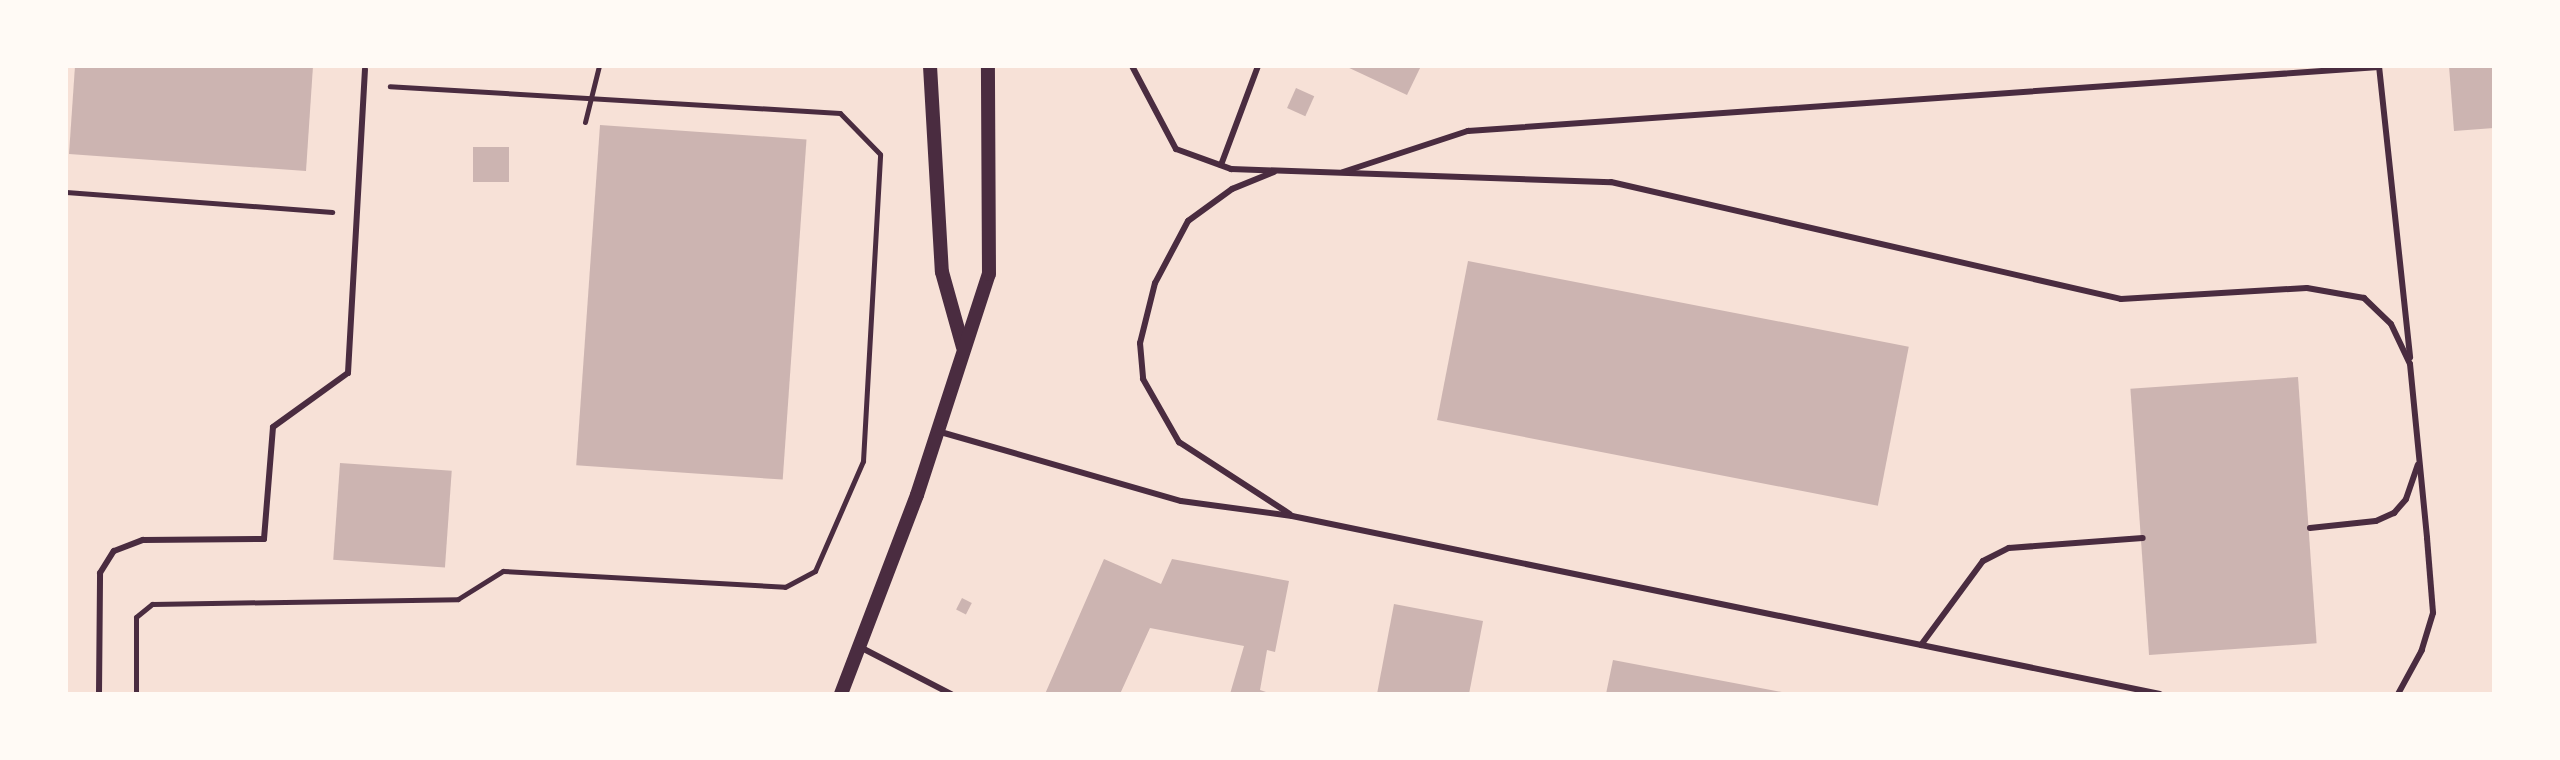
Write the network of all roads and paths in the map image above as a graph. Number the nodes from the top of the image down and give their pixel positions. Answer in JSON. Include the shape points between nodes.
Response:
{"nodes":[{"id":1,"x":599,"y":66,"type":"edge"},
{"id":2,"x":930,"y":66,"type":"edge"},
{"id":3,"x":988,"y":66,"type":"edge"},
{"id":4,"x":1132,"y":66,"type":"edge"},
{"id":5,"x":1258,"y":66,"type":"edge"},
{"id":6,"x":2379,"y":67,"type":"edge"},
{"id":7,"x":365,"y":69,"type":"dead end"},
{"id":8,"x":365,"y":84,"type":"junction"},
{"id":9,"x":589,"y":98,"type":"junction"},
{"id":10,"x":585,"y":122,"type":"dead end"},
{"id":11,"x":1221,"y":165,"type":"junction"},
{"id":12,"x":1278,"y":171,"type":"junction"},
{"id":13,"x":1339,"y":173,"type":"junction"},
{"id":14,"x":66,"y":192,"type":"edge"},
{"id":15,"x":357,"y":214,"type":"junction"},
{"id":16,"x":963,"y":347,"type":"junction"},
{"id":17,"x":2410,"y":364,"type":"junction"},
{"id":18,"x":937,"y":431,"type":"junction"},
{"id":19,"x":2420,"y":461,"type":"junction"},
{"id":20,"x":1292,"y":516,"type":"junction"},
{"id":21,"x":2310,"y":528,"type":"dead end"},
{"id":22,"x":2143,"y":538,"type":"dead end"},
{"id":23,"x":1921,"y":645,"type":"junction"},
{"id":24,"x":857,"y":646,"type":"junction"},
{"id":25,"x":99,"y":694,"type":"edge"},
{"id":26,"x":136,"y":694,"type":"edge"},
{"id":27,"x":841,"y":694,"type":"edge"},
{"id":28,"x":951,"y":694,"type":"edge"},
{"id":29,"x":2160,"y":694,"type":"edge"},
{"id":30,"x":2398,"y":694,"type":"edge"}],
"edges":[{"from":1,"to":9,"type":"path"},
{"from":2,"to":16,"type":"street","via":[[942,272]]},
{"from":3,"to":16,"type":"street","via":[[989,274]]},
{"from":4,"to":11,"type":"lane","via":[[1176,149]]},
{"from":5,"to":11,"type":"lane"},
{"from":6,"to":13,"type":"lane","via":[[1468,131]]},
{"from":6,"to":17,"type":"lane"},
{"from":7,"to":8,"type":"lane"},
{"from":8,"to":9,"type":"path"},
{"from":8,"to":15,"type":"lane"},
{"from":9,"to":10,"type":"path"},
{"from":9,"to":26,"type":"path","via":[[840,113],[880,154],[863,461],[815,571],[785,587],[503,571],[458,599],[152,604],[136,617]]},
{"from":11,"to":12,"type":"lane"},
{"from":12,"to":13,"type":"lane"},
{"from":12,"to":20,"type":"lane","via":[[1232,189],[1188,221],[1155,283],[1140,343],[1143,379],[1179,442]]},
{"from":13,"to":17,"type":"lane","via":[[1611,182],[2121,299],[2336,290],[2364,298],[2391,324]]},
{"from":14,"to":15,"type":"path"},
{"from":15,"to":25,"type":"lane","via":[[348,373],[273,427],[264,539],[143,540],[114,551],[100,573]]},
{"from":16,"to":18,"type":"street"},
{"from":17,"to":19,"type":"lane"},
{"from":18,"to":20,"type":"lane","via":[[1181,501]]},
{"from":18,"to":24,"type":"street"},
{"from":19,"to":21,"type":"lane","via":[[2406,499],[2394,513],[2376,521]]},
{"from":19,"to":30,"type":"lane","via":[[2433,613],[2422,650]]},
{"from":20,"to":23,"type":"lane"},
{"from":22,"to":23,"type":"lane","via":[[2009,548],[1983,561]]},
{"from":23,"to":29,"type":"lane"},
{"from":24,"to":27,"type":"street"},
{"from":24,"to":28,"type":"lane"}]}
